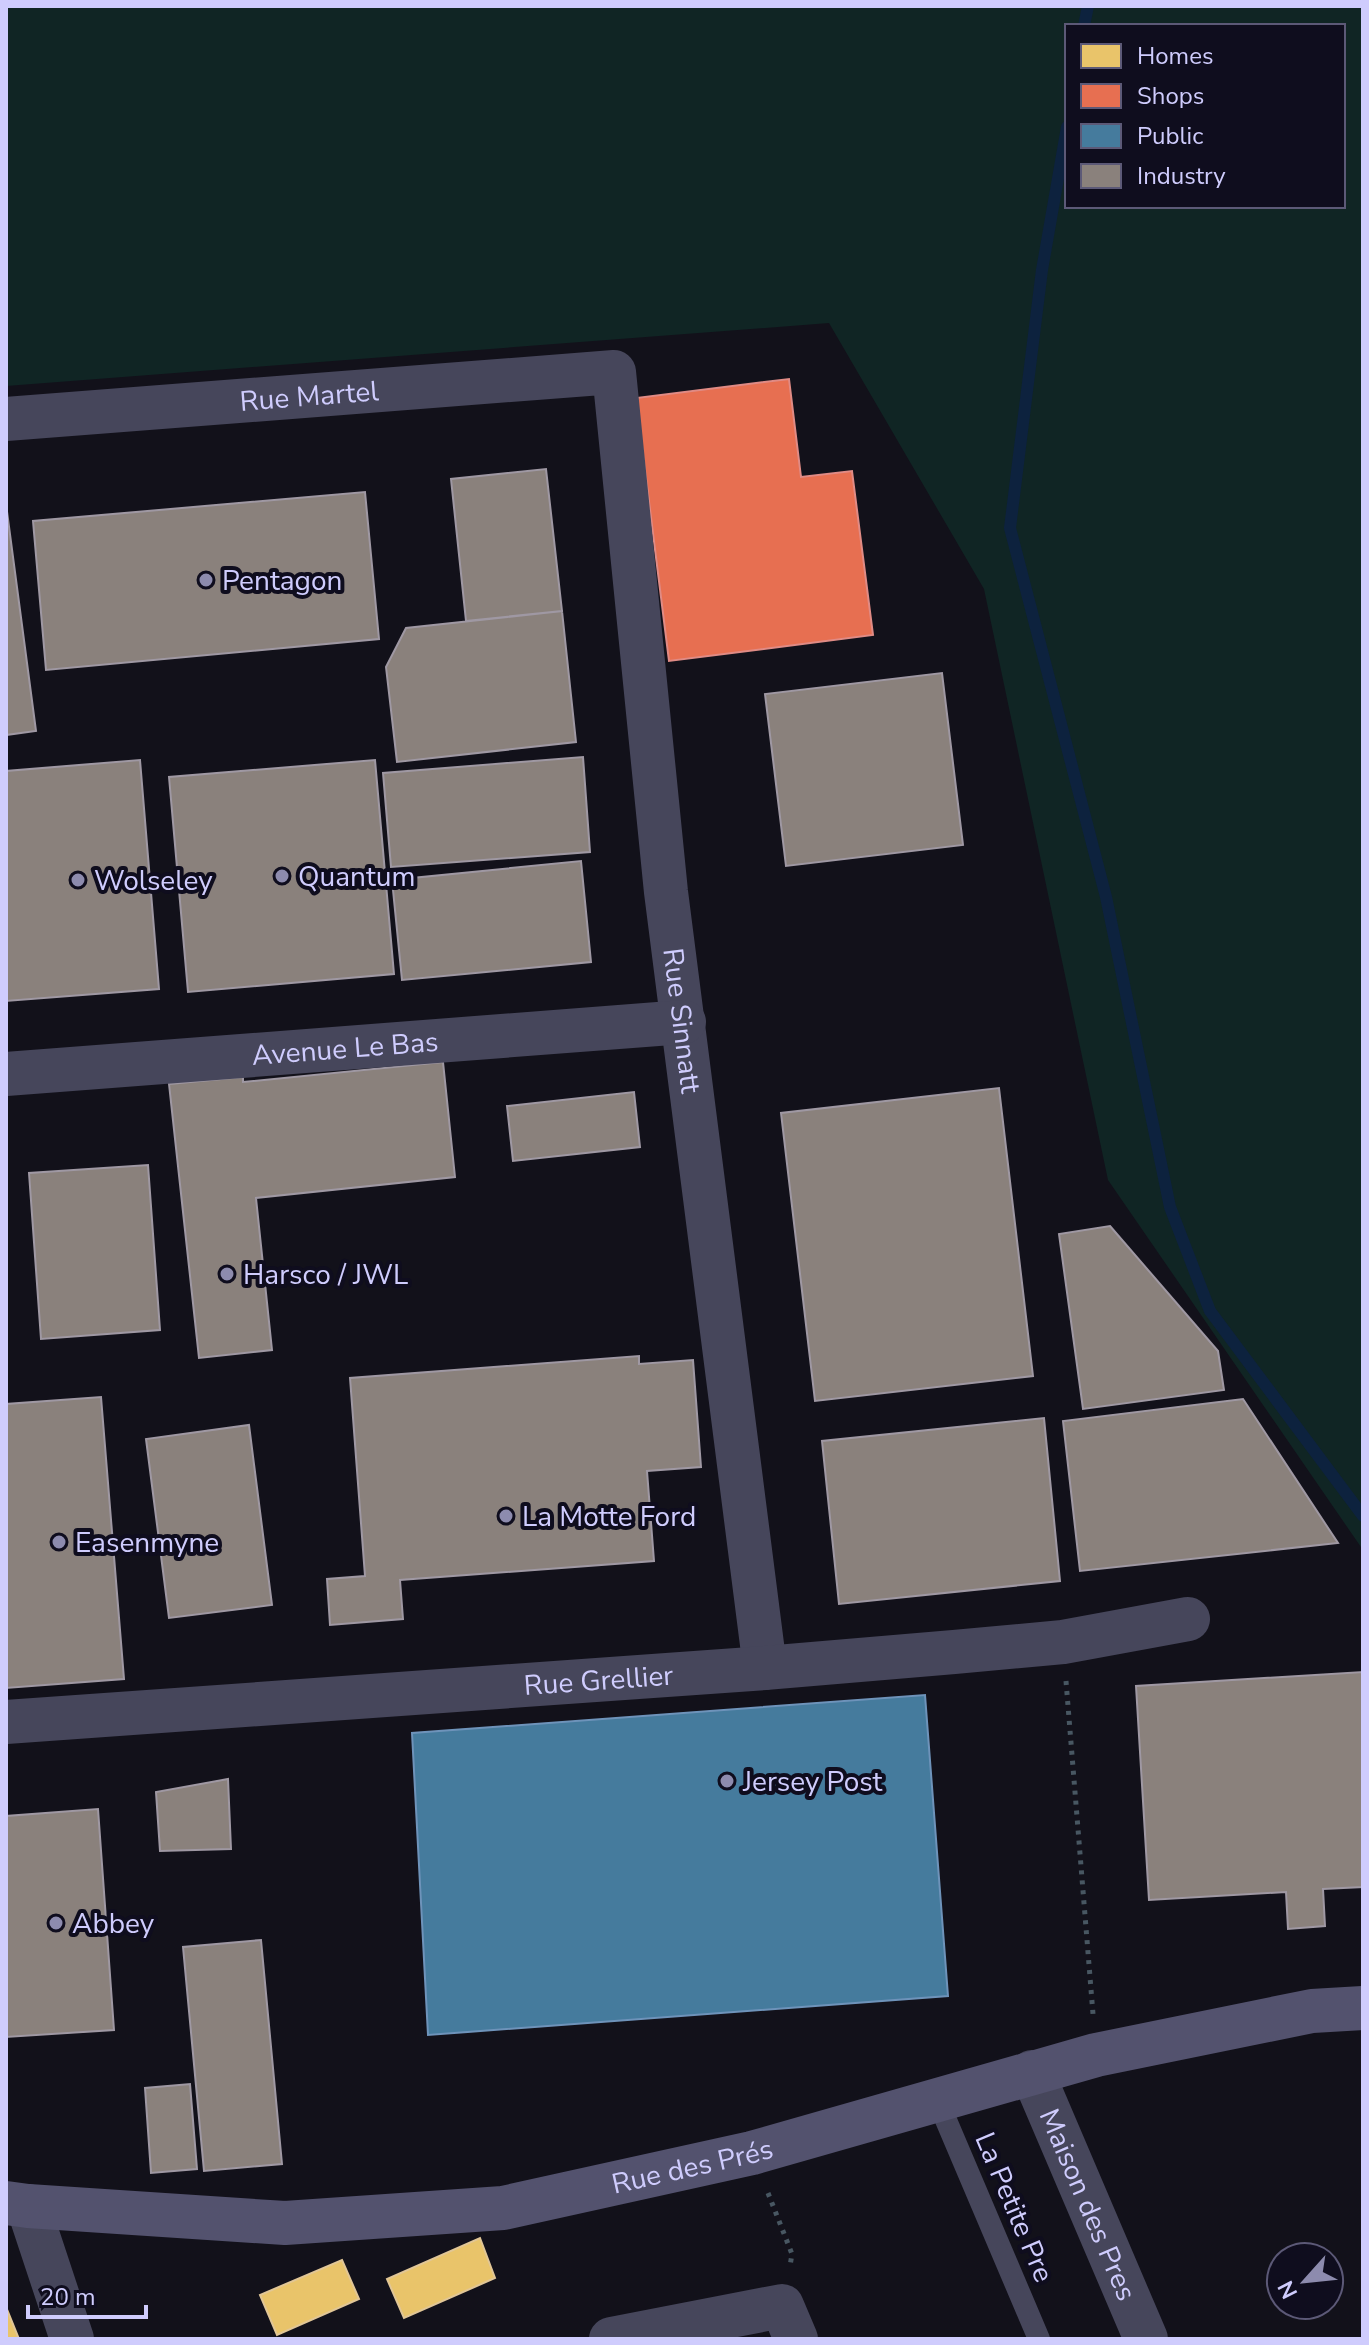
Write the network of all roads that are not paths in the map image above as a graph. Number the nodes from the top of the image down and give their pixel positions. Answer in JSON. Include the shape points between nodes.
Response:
{"nodes":[{"id":1,"x":614,"y":372,"type":"joint"},
{"id":2,"x":6,"y":419,"type":"edge"},
{"id":3,"x":684,"y":1022,"type":"junction"},
{"id":4,"x":6,"y":1074,"type":"edge"},
{"id":5,"x":1188,"y":1619,"type":"dead end"},
{"id":6,"x":765,"y":1668,"type":"junction"},
{"id":7,"x":6,"y":1722,"type":"edge"},
{"id":8,"x":1363,"y":2008,"type":"edge"},
{"id":9,"x":1032,"y":2072,"type":"junction"},
{"id":10,"x":937,"y":2099,"type":"junction"},
{"id":11,"x":17,"y":2204,"type":"edge"},
{"id":12,"x":789,"y":2323,"type":"edge"},
{"id":13,"x":72,"y":2339,"type":"edge"},
{"id":14,"x":611,"y":2339,"type":"edge"},
{"id":15,"x":1039,"y":2339,"type":"edge"},
{"id":16,"x":1146,"y":2339,"type":"edge"}],
"edges":[{"from":1,"to":2,"type":"street","name":"Rue Martel"},
{"from":1,"to":3,"type":"street","name":"Rue Sinnatt"},
{"from":3,"to":4,"type":"street","name":"Avenue Le Bas"},
{"from":3,"to":6,"type":"street","name":"Rue Sinnatt"},
{"from":5,"to":6,"type":"street","name":"Rue Grellier","via":[[1063,1642]]},
{"from":6,"to":7,"type":"street","name":"Rue Grellier"},
{"from":8,"to":9,"type":"main road","name":"Rue des Prés","via":[[1312,2011]]},
{"from":9,"to":10,"type":"main road","name":"Rue des Prés"},
{"from":9,"to":16,"type":"street","name":"Maison des Pres"},
{"from":10,"to":11,"type":"main road","name":"Rue des Prés","via":[[752,2153],[487,2210],[285,2223]]},
{"from":10,"to":15,"type":"lane","name":"La Petite Pre"},
{"from":11,"to":13,"type":"street"},
{"from":12,"to":14,"type":"street"}]}
